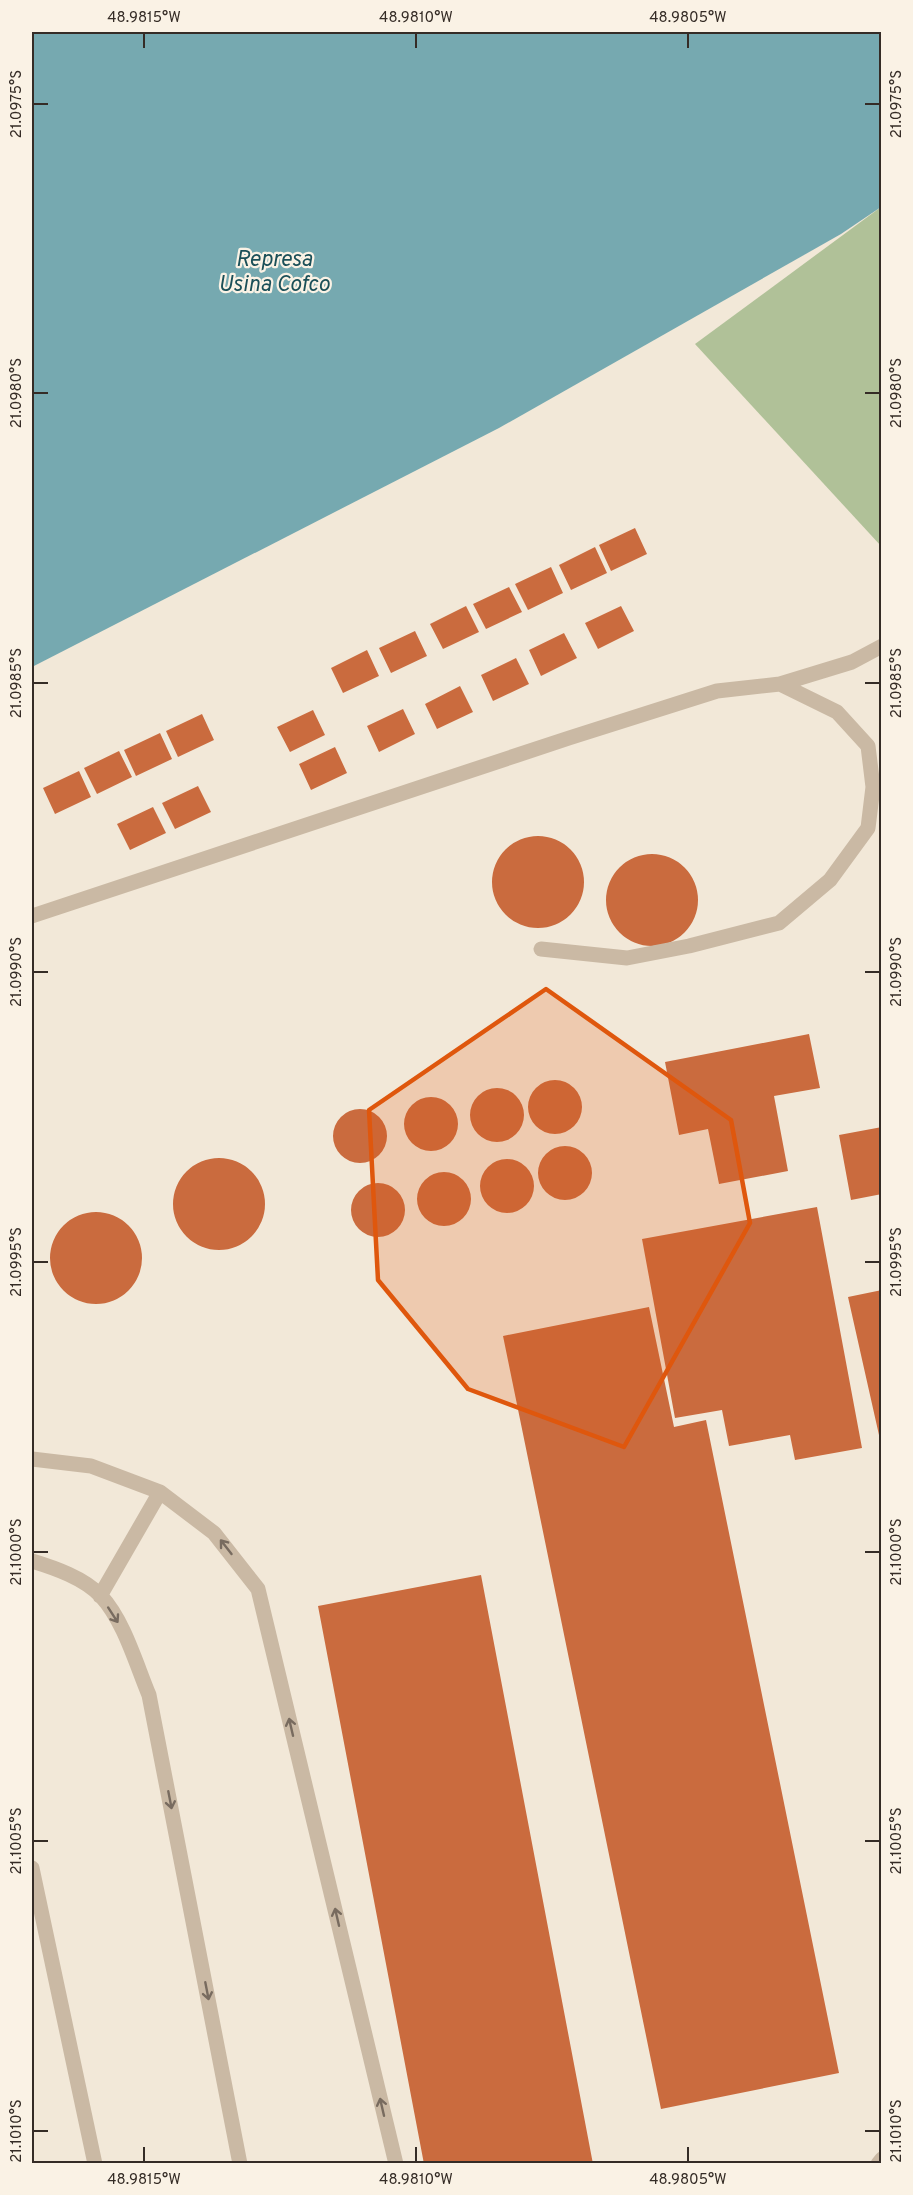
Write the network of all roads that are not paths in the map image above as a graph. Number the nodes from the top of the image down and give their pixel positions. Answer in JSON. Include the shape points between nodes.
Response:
{"nodes":[{"id":1,"x":882,"y":646,"type":"edge"},
{"id":2,"x":780,"y":684,"type":"junction"},
{"id":3,"x":32,"y":916,"type":"edge"},
{"id":4,"x":541,"y":949,"type":"dead end"},
{"id":5,"x":32,"y":1459,"type":"edge"},
{"id":6,"x":160,"y":1492,"type":"junction"},
{"id":7,"x":32,"y":1561,"type":"edge"},
{"id":8,"x":100,"y":1596,"type":"junction"},
{"id":9,"x":32,"y":1868,"type":"edge"},
{"id":10,"x":882,"y":2159,"type":"edge"},
{"id":11,"x":95,"y":2163,"type":"edge"},
{"id":12,"x":240,"y":2163,"type":"edge"},
{"id":13,"x":396,"y":2163,"type":"edge"},
{"id":14,"x":878,"y":2163,"type":"edge"}],
"edges":[{"from":1,"to":2,"type":"lane","via":[[852,662]]},
{"from":2,"to":3,"type":"lane","via":[[706,695]]},
{"from":2,"to":4,"type":"lane","via":[[837,712],[868,747],[873,787],[868,828],[830,880],[779,923],[689,946],[627,958]]},
{"from":5,"to":6,"type":"lane","via":[[91,1466]]},
{"from":6,"to":8,"type":"lane"},
{"from":13,"to":6,"type":"lane","one_way":true,"via":[[258,1589],[214,1533]]},
{"from":7,"to":8,"type":"lane","via":[[57,1568]]},
{"from":8,"to":12,"type":"lane","one_way":true,"via":[[120,1626],[149,1695]]},
{"from":9,"to":11,"type":"lane"},
{"from":10,"to":14,"type":"lane"}]}
